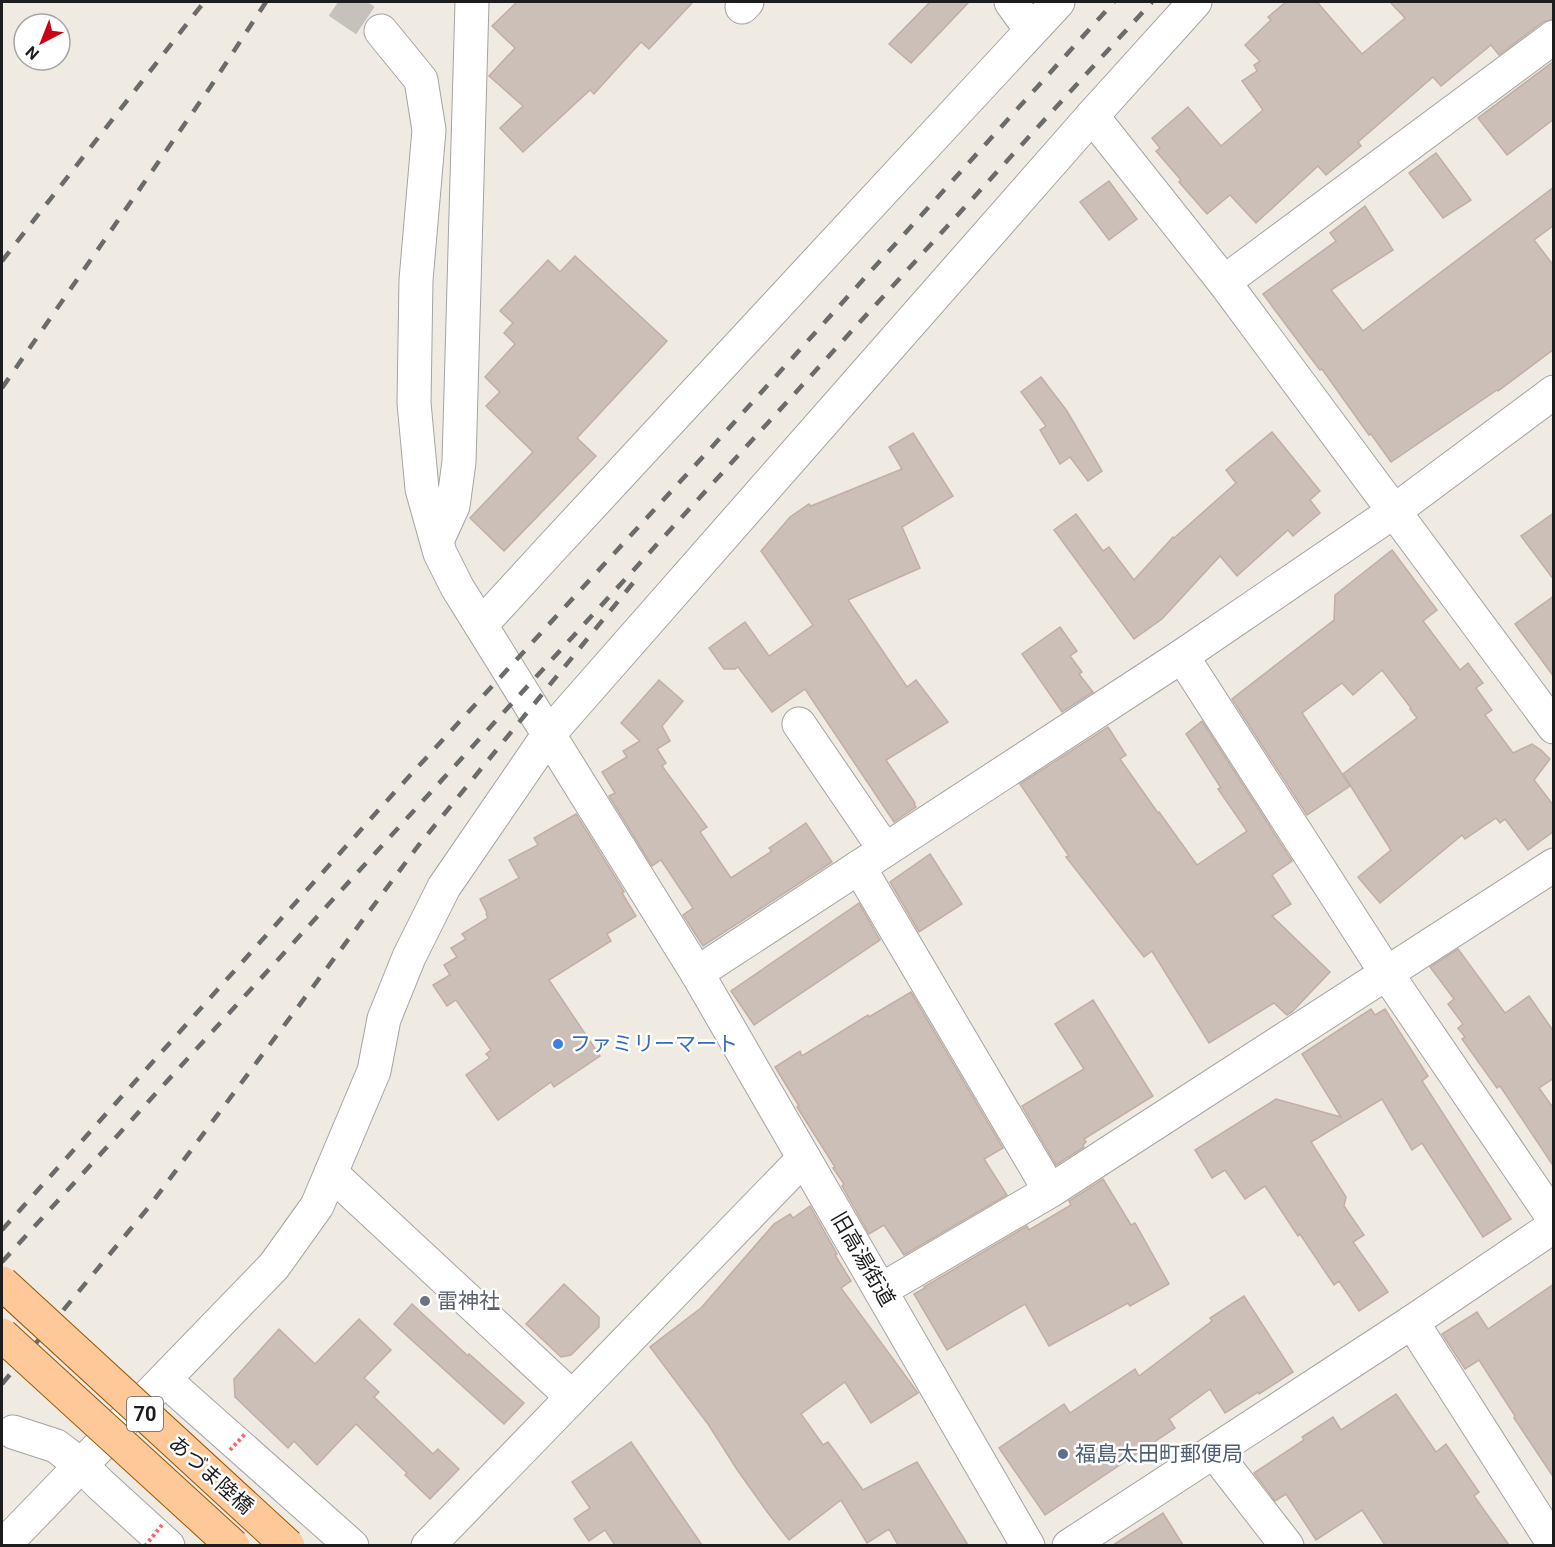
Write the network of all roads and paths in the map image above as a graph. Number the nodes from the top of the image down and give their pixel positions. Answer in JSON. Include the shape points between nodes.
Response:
{"nodes":[{"id":1,"x":472,"y":2,"type":"edge"},
{"id":2,"x":1011,"y":2,"type":"edge"},
{"id":3,"x":1058,"y":2,"type":"edge"},
{"id":4,"x":1195,"y":2,"type":"edge"},
{"id":5,"x":1031,"y":30,"type":"junction"},
{"id":6,"x":381,"y":31,"type":"tunnel mouth"},
{"id":7,"x":1554,"y":37,"type":"edge"},
{"id":8,"x":1092,"y":116,"type":"junction"},
{"id":9,"x":1224,"y":282,"type":"junction"},
{"id":10,"x":1554,"y":392,"type":"edge"},
{"id":11,"x":1393,"y":512,"type":"junction"},
{"id":12,"x":437,"y":541,"type":"junction"},
{"id":13,"x":481,"y":625,"type":"junction"},
{"id":14,"x":1182,"y":656,"type":"junction"},
{"id":15,"x":799,"y":724,"type":"dead end"},
{"id":16,"x":1554,"y":727,"type":"edge"},
{"id":17,"x":549,"y":734,"type":"junction"},
{"id":18,"x":872,"y":859,"type":"junction"},
{"id":19,"x":1554,"y":864,"type":"edge"},
{"id":20,"x":697,"y":973,"type":"junction"},
{"id":21,"x":1387,"y":974,"type":"junction"},
{"id":22,"x":804,"y":1158,"type":"junction"},
{"id":23,"x":331,"y":1173,"type":"junction"},
{"id":24,"x":1050,"y":1191,"type":"junction"},
{"id":25,"x":1553,"y":1227,"type":"edge"},
{"id":26,"x":2,"y":1283,"type":"edge"},
{"id":27,"x":881,"y":1290,"type":"junction"},
{"id":28,"x":1412,"y":1322,"type":"junction"},
{"id":29,"x":2,"y":1335,"type":"edge"},
{"id":30,"x":165,"y":1380,"type":"junction"},
{"id":31,"x":572,"y":1397,"type":"junction"},
{"id":32,"x":13,"y":1432,"type":"dead end"},
{"id":33,"x":246,"y":1433,"type":"dead end"},
{"id":34,"x":1214,"y":1452,"type":"junction"},
{"id":35,"x":226,"y":1455,"type":"dead end"},
{"id":36,"x":81,"y":1465,"type":"junction"},
{"id":37,"x":165,"y":1535,"type":"edge"},
{"id":38,"x":1548,"y":1535,"type":"dead end"},
{"id":39,"x":3,"y":1545,"type":"edge"},
{"id":40,"x":145,"y":1545,"type":"edge"},
{"id":41,"x":233,"y":1545,"type":"edge"},
{"id":42,"x":288,"y":1545,"type":"edge"},
{"id":43,"x":352,"y":1545,"type":"edge"},
{"id":44,"x":428,"y":1545,"type":"edge"},
{"id":45,"x":1028,"y":1545,"type":"edge"},
{"id":46,"x":1070,"y":1545,"type":"edge"},
{"id":47,"x":1287,"y":1545,"type":"edge"}],
"edges":[{"from":1,"to":12,"type":"street","via":[[459,462],[453,506]]},
{"from":2,"to":5,"type":"street"},
{"from":3,"to":5,"type":"street"},
{"from":4,"to":8,"type":"street"},
{"from":5,"to":13,"type":"street"},
{"from":6,"to":12,"type":"street","name":"旧高湯街道","via":[[422,80],[429,130],[416,280],[414,403],[422,489]]},
{"from":7,"to":9,"type":"street"},
{"from":8,"to":9,"type":"street"},
{"from":8,"to":17,"type":"street"},
{"from":9,"to":11,"type":"street"},
{"from":10,"to":11,"type":"street"},
{"from":11,"to":14,"type":"street"},
{"from":11,"to":16,"type":"street"},
{"from":12,"to":13,"type":"street","name":"旧高湯街道","via":[[457,587]]},
{"from":13,"to":17,"type":"street","name":"旧高湯街道"},
{"from":14,"to":18,"type":"street"},
{"from":14,"to":21,"type":"street"},
{"from":15,"to":18,"type":"street"},
{"from":17,"to":20,"type":"street","name":"旧高湯街道"},
{"from":17,"to":23,"type":"street","via":[[444,887],[414,947],[384,1019],[374,1071]]},
{"from":18,"to":20,"type":"street"},
{"from":18,"to":24,"type":"street"},
{"from":19,"to":21,"type":"street"},
{"from":20,"to":22,"type":"street","name":"旧高湯街道"},
{"from":21,"to":24,"type":"street"},
{"from":21,"to":25,"type":"street"},
{"from":22,"to":27,"type":"street","name":"旧高湯街道"},
{"from":22,"to":31,"type":"street"},
{"from":23,"to":30,"type":"street","via":[[317,1206],[274,1266]]},
{"from":23,"to":31,"type":"street"},
{"from":24,"to":27,"type":"street"},
{"from":25,"to":28,"type":"street"},
{"from":26,"to":42,"type":"main road","name":"あづま陸橋","number":"70","bridge":true},
{"from":27,"to":45,"type":"street","name":"旧高湯街道"},
{"from":28,"to":34,"type":"street"},
{"from":28,"to":38,"type":"street"},
{"from":29,"to":41,"type":"main road","name":"あづま陸橋","number":"70","bridge":true},
{"from":30,"to":36,"type":"street"},
{"from":30,"to":43,"type":"street"},
{"from":31,"to":44,"type":"street"},
{"from":32,"to":36,"type":"street","via":[[56,1446]]},
{"from":33,"to":35,"type":"path","bridge":true},
{"from":34,"to":46,"type":"street"},
{"from":34,"to":47,"type":"street"},
{"from":36,"to":37,"type":"street"},
{"from":36,"to":39,"type":"street"},
{"from":37,"to":40,"type":"path","bridge":true}]}
